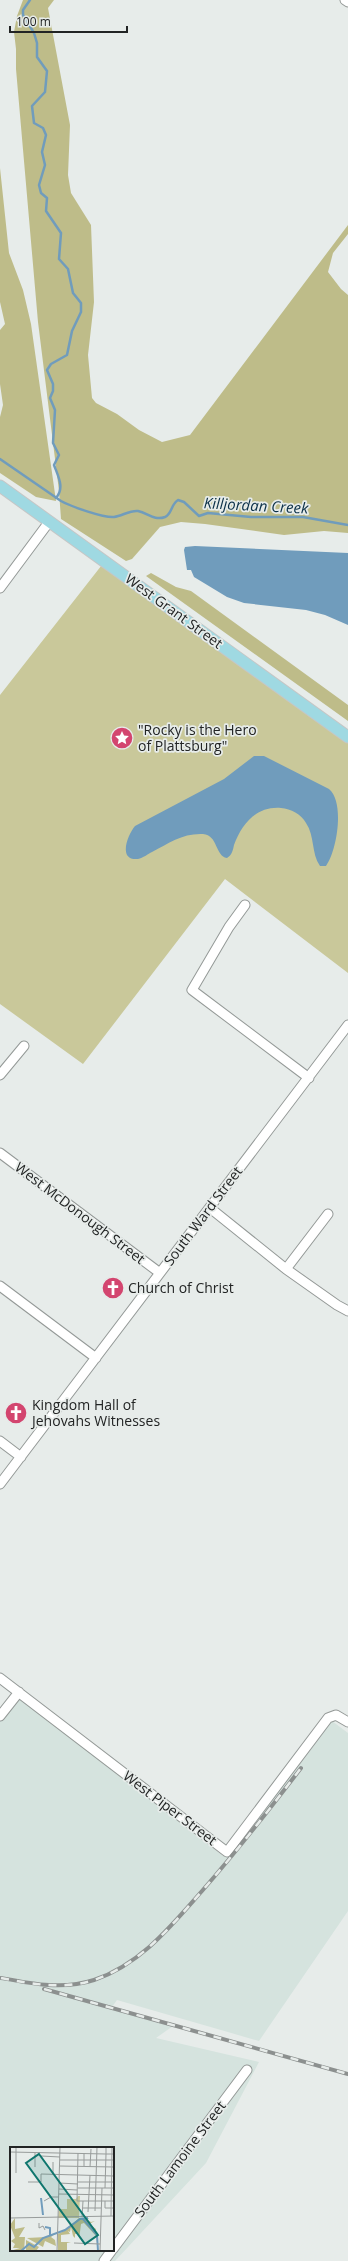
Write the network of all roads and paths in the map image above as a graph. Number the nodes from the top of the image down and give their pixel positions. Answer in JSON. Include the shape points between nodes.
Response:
{"nodes":[{"id":1,"x":345,"y":0,"type":"edge"},
{"id":2,"x":348,"y":2,"type":"edge"},
{"id":3,"x":0,"y":486,"type":"edge"},
{"id":4,"x":49,"y":522,"type":"junction"},
{"id":5,"x":0,"y":588,"type":"edge"},
{"id":6,"x":348,"y":737,"type":"edge"},
{"id":7,"x":245,"y":905,"type":"dead end"},
{"id":8,"x":348,"y":1025,"type":"edge"},
{"id":9,"x":24,"y":1046,"type":"dead end"},
{"id":10,"x":0,"y":1075,"type":"edge"},
{"id":11,"x":309,"y":1078,"type":"junction"},
{"id":12,"x":0,"y":1153,"type":"edge"},
{"id":13,"x":210,"y":1208,"type":"junction"},
{"id":14,"x":328,"y":1214,"type":"dead end"},
{"id":15,"x":286,"y":1269,"type":"junction"},
{"id":16,"x":160,"y":1273,"type":"junction"},
{"id":17,"x":0,"y":1286,"type":"edge"},
{"id":18,"x":348,"y":1311,"type":"edge"},
{"id":19,"x":96,"y":1358,"type":"junction"},
{"id":20,"x":0,"y":1441,"type":"edge"},
{"id":21,"x":21,"y":1457,"type":"junction"},
{"id":22,"x":0,"y":1484,"type":"edge"},
{"id":23,"x":0,"y":1678,"type":"edge"},
{"id":24,"x":19,"y":1692,"type":"junction"},
{"id":25,"x":0,"y":1716,"type":"edge"},
{"id":26,"x":348,"y":1722,"type":"edge"},
{"id":27,"x":247,"y":2070,"type":"dead end"},
{"id":28,"x":114,"y":2249,"type":"edge"},
{"id":29,"x":112,"y":2251,"type":"edge"},
{"id":30,"x":104,"y":2261,"type":"edge"}],
"edges":[{"from":1,"to":2,"type":"street"},
{"from":3,"to":4,"type":"main road","name":"West Grant Street"},
{"from":4,"to":5,"type":"street"},
{"from":4,"to":6,"type":"main road","name":"West Grant Street"},
{"from":7,"to":11,"type":"street","via":[[192,990]]},
{"from":8,"to":11,"type":"street","name":"South Ward Street"},
{"from":9,"to":10,"type":"street"},
{"from":11,"to":13,"type":"street","name":"South Ward Street"},
{"from":12,"to":16,"type":"street","name":"West McDonough Street"},
{"from":13,"to":15,"type":"street"},
{"from":13,"to":16,"type":"street","name":"South Ward Street"},
{"from":14,"to":15,"type":"street"},
{"from":15,"to":18,"type":"street","via":[[337,1306]]},
{"from":16,"to":19,"type":"street","name":"South Ward Street"},
{"from":17,"to":19,"type":"street"},
{"from":19,"to":21,"type":"street","name":"South Ward Street"},
{"from":20,"to":21,"type":"street"},
{"from":21,"to":22,"type":"street","name":"South Ward Street"},
{"from":23,"to":24,"type":"street","name":"West Piper Street"},
{"from":24,"to":25,"type":"street"},
{"from":24,"to":26,"type":"street","name":"West Piper Street","via":[[227,1852],[328,1718],[336,1715]]},
{"from":27,"to":28,"type":"street","name":"South Lamoine Street"},
{"from":29,"to":30,"type":"street","name":"South Lamoine Street"}]}
